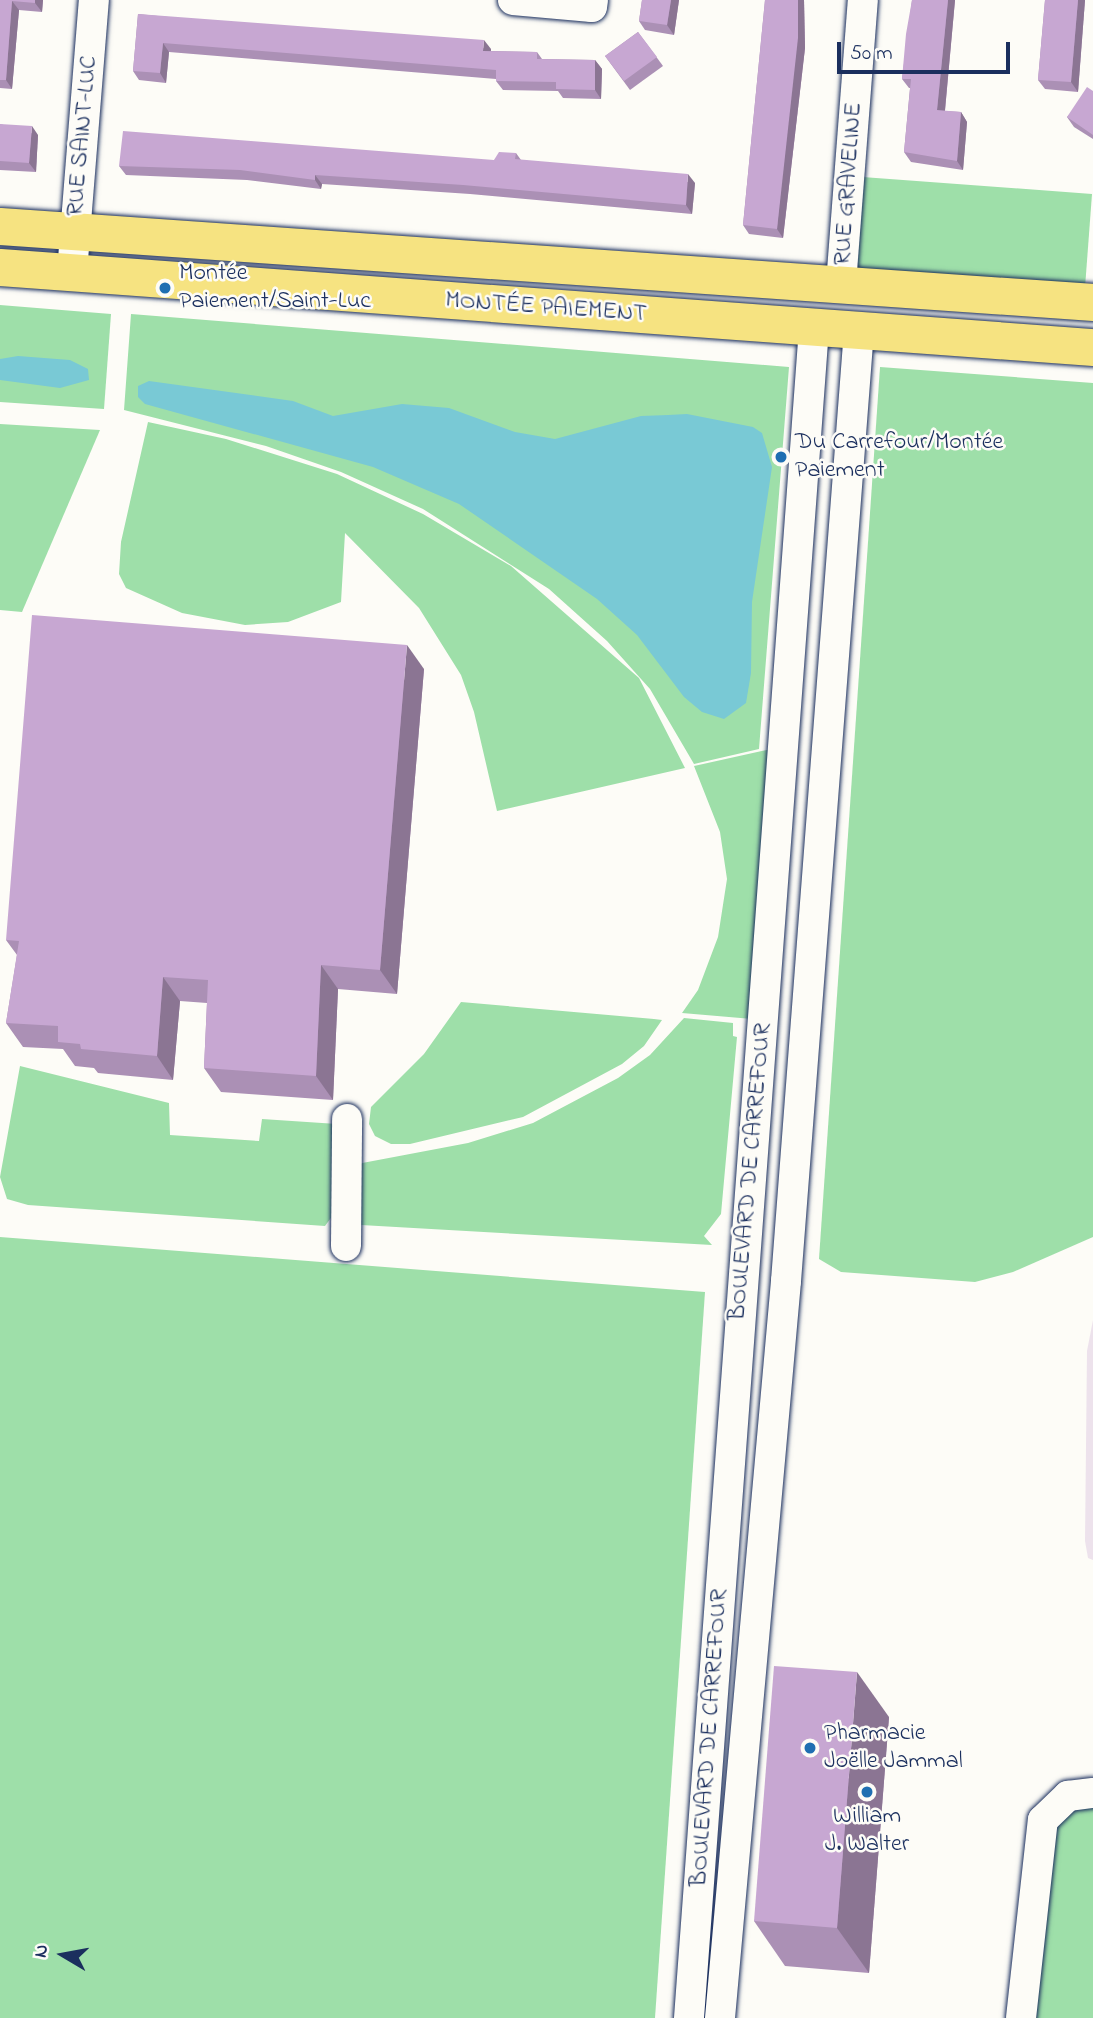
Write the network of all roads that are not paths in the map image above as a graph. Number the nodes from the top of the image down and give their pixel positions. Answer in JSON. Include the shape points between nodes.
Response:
{"nodes":[{"id":1,"x":94,"y":0,"type":"edge"},
{"id":2,"x":513,"y":0,"type":"edge"},
{"id":3,"x":593,"y":0,"type":"edge"},
{"id":4,"x":863,"y":0,"type":"edge"},
{"id":5,"x":0,"y":226,"type":"edge"},
{"id":6,"x":75,"y":232,"type":"junction"},
{"id":7,"x":0,"y":267,"type":"edge"},
{"id":8,"x":72,"y":272,"type":"junction"},
{"id":9,"x":841,"y":284,"type":"junction"},
{"id":10,"x":1093,"y":302,"type":"edge"},
{"id":11,"x":814,"y":326,"type":"junction"},
{"id":12,"x":859,"y":330,"type":"junction"},
{"id":13,"x":1093,"y":347,"type":"edge"},
{"id":14,"x":347,"y":1119,"type":"dead end"},
{"id":15,"x":346,"y":1246,"type":"dead end"},
{"id":16,"x":1093,"y":1793,"type":"edge"},
{"id":17,"x":689,"y":2018,"type":"edge"},
{"id":18,"x":720,"y":2018,"type":"edge"},
{"id":19,"x":1021,"y":2018,"type":"edge"}],
"edges":[{"from":1,"to":6,"type":"street","name":"RUE SAINT-LUC"},
{"from":2,"to":3,"type":"street","via":[[592,7]]},
{"from":4,"to":9,"type":"street","name":"RUE GRAVELINE"},
{"from":5,"to":6,"type":"main road","name":"MONTÉE PAIEMENT"},
{"from":6,"to":8,"type":"street","name":"RUE SAINT-LUC"},
{"from":6,"to":9,"type":"main road","name":"MONTÉE PAIEMENT"},
{"from":7,"to":8,"type":"main road","name":"MONTÉE PAIEMENT"},
{"from":8,"to":11,"type":"main road","name":"MONTÉE PAIEMENT"},
{"from":9,"to":10,"type":"main road","name":"MONTÉE PAIEMENT"},
{"from":9,"to":11,"type":"main road"},
{"from":9,"to":12,"type":"main road"},
{"from":11,"to":12,"type":"main road","name":"MONTÉE PAIEMENT"},
{"from":11,"to":17,"type":"street","name":"BOULEVARD DE CARREFOUR"},
{"from":12,"to":13,"type":"main road","name":"MONTÉE PAIEMENT"},
{"from":12,"to":18,"type":"street","name":"BOULEVARD DE CARREFOUR","via":[[788,1269]]},
{"from":14,"to":15,"type":"street"},
{"from":16,"to":19,"type":"street","via":[[1068,1796],[1043,1820]]}]}
